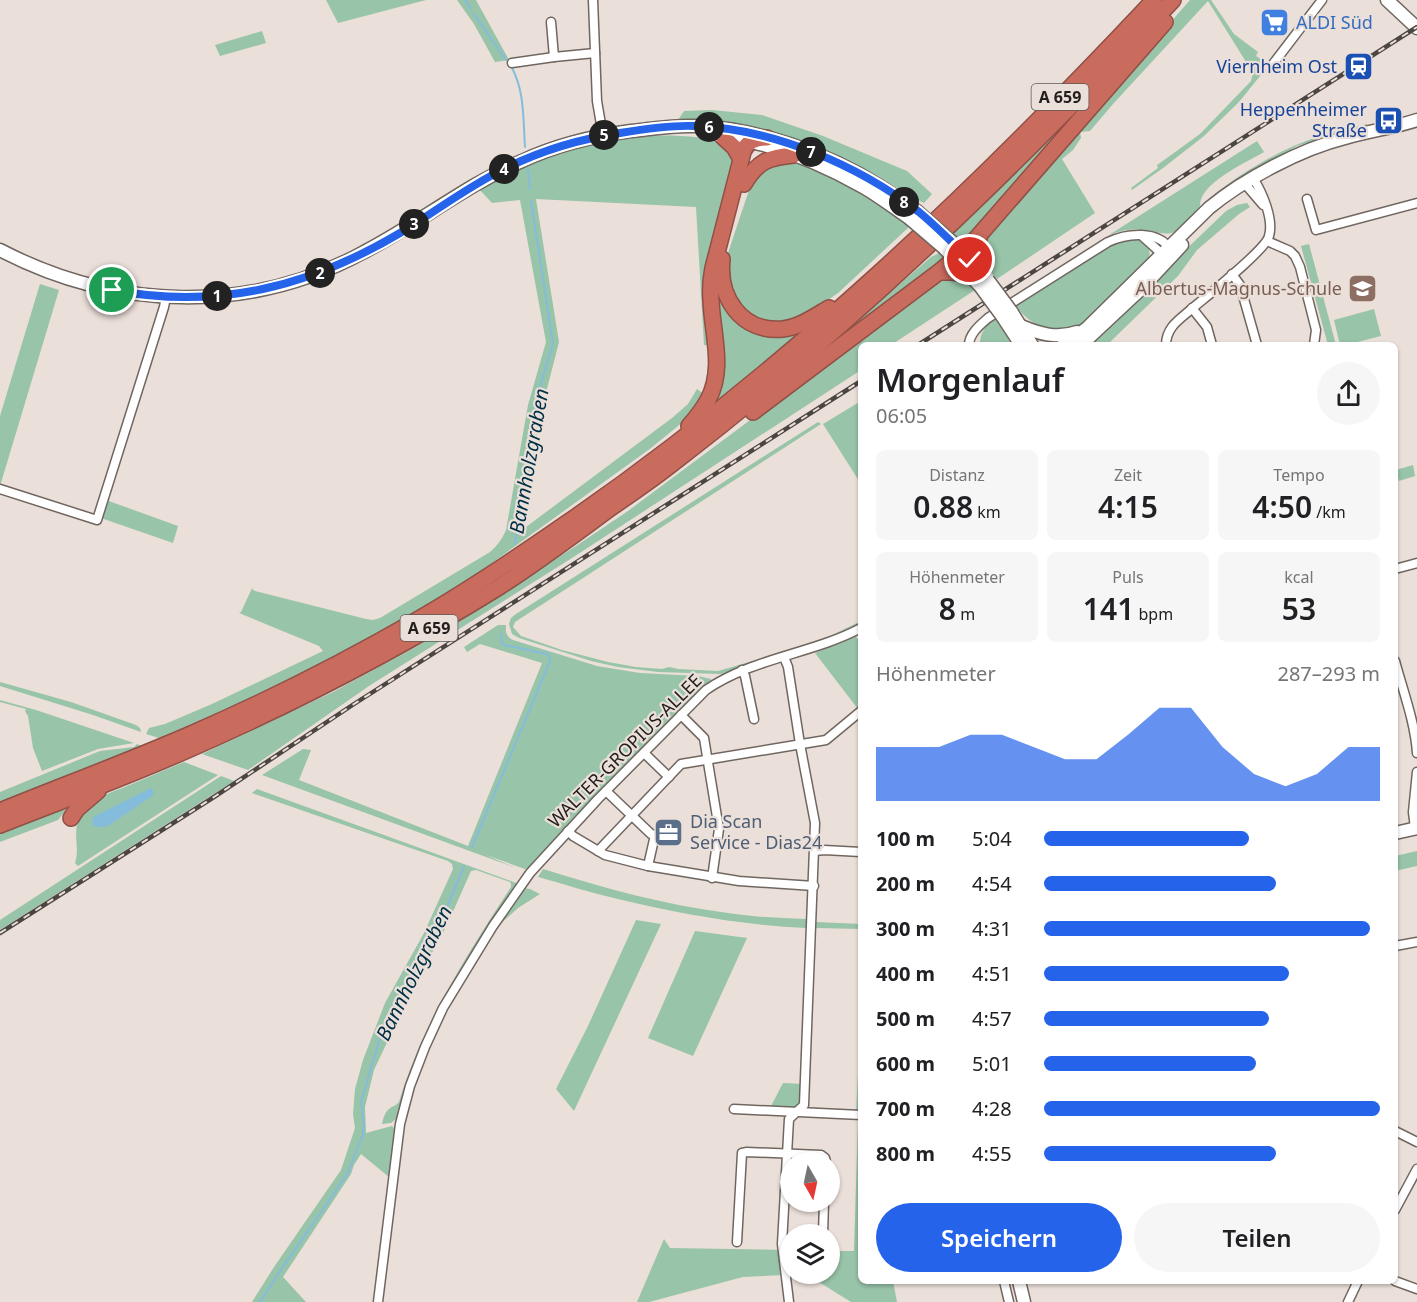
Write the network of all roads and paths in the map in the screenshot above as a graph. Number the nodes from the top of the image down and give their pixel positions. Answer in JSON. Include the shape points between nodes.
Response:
{"nodes":[{"id":1,"x":594,"y":0,"type":"edge"},
{"id":2,"x":1154,"y":0,"type":"edge"},
{"id":3,"x":1173,"y":0,"type":"edge"},
{"id":4,"x":1182,"y":0,"type":"edge"},
{"id":5,"x":1322,"y":0,"type":"edge"},
{"id":6,"x":1388,"y":0,"type":"edge"},
{"id":7,"x":551,"y":22,"type":"dead end"},
{"id":8,"x":1415,"y":22,"type":"edge"},
{"id":9,"x":595,"y":53,"type":"junction"},
{"id":10,"x":554,"y":57,"type":"junction"},
{"id":11,"x":512,"y":63,"type":"dead end"},
{"id":12,"x":1273,"y":64,"type":"dead end"},
{"id":13,"x":1417,"y":122,"type":"edge"},
{"id":14,"x":653,"y":129,"type":"junction"},
{"id":15,"x":603,"y":136,"type":"junction"},
{"id":16,"x":723,"y":137,"type":"junction"},
{"id":17,"x":748,"y":137,"type":"junction"},
{"id":18,"x":767,"y":138,"type":"joint"},
{"id":19,"x":794,"y":155,"type":"junction"},
{"id":20,"x":741,"y":159,"type":"junction"},
{"id":21,"x":1249,"y":181,"type":"junction"},
{"id":22,"x":744,"y":184,"type":"junction"},
{"id":23,"x":1307,"y":200,"type":"dead end"},
{"id":24,"x":1417,"y":203,"type":"edge"},
{"id":25,"x":913,"y":215,"type":"junction"},
{"id":26,"x":978,"y":238,"type":"junction"},
{"id":27,"x":1268,"y":241,"type":"junction"},
{"id":28,"x":0,"y":249,"type":"edge"},
{"id":29,"x":1167,"y":252,"type":"junction"},
{"id":30,"x":959,"y":256,"type":"junction"},
{"id":31,"x":939,"y":272,"type":"junction"},
{"id":32,"x":1232,"y":274,"type":"junction"},
{"id":33,"x":980,"y":278,"type":"junction"},
{"id":34,"x":861,"y":290,"type":"junction"},
{"id":35,"x":166,"y":297,"type":"junction"},
{"id":36,"x":1192,"y":308,"type":"junction"},
{"id":37,"x":1006,"y":313,"type":"junction"},
{"id":38,"x":1021,"y":326,"type":"junction"},
{"id":39,"x":1087,"y":327,"type":"junction"},
{"id":40,"x":969,"y":342,"type":"edge"},
{"id":41,"x":1020,"y":342,"type":"edge"},
{"id":42,"x":1030,"y":342,"type":"edge"},
{"id":43,"x":1068,"y":342,"type":"edge"},
{"id":44,"x":1084,"y":342,"type":"edge"},
{"id":45,"x":1166,"y":342,"type":"edge"},
{"id":46,"x":1211,"y":342,"type":"edge"},
{"id":47,"x":1256,"y":342,"type":"edge"},
{"id":48,"x":1314,"y":342,"type":"edge"},
{"id":49,"x":670,"y":457,"type":"junction"},
{"id":50,"x":0,"y":489,"type":"edge"},
{"id":51,"x":1417,"y":563,"type":"edge"},
{"id":52,"x":1398,"y":568,"type":"edge"},
{"id":53,"x":858,"y":629,"type":"edge"},
{"id":54,"x":784,"y":657,"type":"junction"},
{"id":55,"x":742,"y":670,"type":"junction"},
{"id":56,"x":1398,"y":672,"type":"edge"},
{"id":57,"x":858,"y":713,"type":"edge"},
{"id":58,"x":681,"y":715,"type":"junction"},
{"id":59,"x":754,"y":719,"type":"dead end"},
{"id":60,"x":800,"y":744,"type":"junction"},
{"id":61,"x":644,"y":753,"type":"junction"},
{"id":62,"x":1417,"y":753,"type":"edge"},
{"id":63,"x":708,"y":760,"type":"junction"},
{"id":64,"x":1417,"y":772,"type":"edge"},
{"id":65,"x":669,"y":777,"type":"junction"},
{"id":66,"x":108,"y":783,"type":"junction"},
{"id":67,"x":606,"y":791,"type":"junction"},
{"id":68,"x":0,"y":811,"type":"edge"},
{"id":69,"x":631,"y":815,"type":"junction"},
{"id":70,"x":71,"y":818,"type":"dead end"},
{"id":71,"x":0,"y":825,"type":"edge"},
{"id":72,"x":1416,"y":828,"type":"edge"},
{"id":73,"x":568,"y":831,"type":"junction"},
{"id":74,"x":1398,"y":832,"type":"edge"},
{"id":75,"x":598,"y":851,"type":"junction"},
{"id":76,"x":814,"y":851,"type":"junction"},
{"id":77,"x":858,"y":852,"type":"edge"},
{"id":78,"x":648,"y":866,"type":"junction"},
{"id":79,"x":712,"y":878,"type":"junction"},
{"id":80,"x":814,"y":886,"type":"junction"},
{"id":81,"x":1417,"y":942,"type":"edge"},
{"id":82,"x":1398,"y":945,"type":"edge"},
{"id":83,"x":734,"y":1109,"type":"dead end"},
{"id":84,"x":796,"y":1112,"type":"junction"},
{"id":85,"x":858,"y":1115,"type":"edge"},
{"id":86,"x":1398,"y":1132,"type":"edge"},
{"id":87,"x":1417,"y":1142,"type":"edge"},
{"id":88,"x":787,"y":1152,"type":"edge"},
{"id":89,"x":780,"y":1154,"type":"edge"},
{"id":90,"x":1417,"y":1168,"type":"edge"},
{"id":91,"x":1398,"y":1204,"type":"edge"},
{"id":92,"x":784,"y":1212,"type":"edge"},
{"id":93,"x":737,"y":1242,"type":"dead end"},
{"id":94,"x":1398,"y":1282,"type":"edge"},
{"id":95,"x":1005,"y":1284,"type":"edge"},
{"id":96,"x":1020,"y":1284,"type":"edge"},
{"id":97,"x":1357,"y":1284,"type":"edge"},
{"id":98,"x":1417,"y":1289,"type":"edge"},
{"id":99,"x":378,"y":1302,"type":"edge"},
{"id":100,"x":789,"y":1302,"type":"edge"},
{"id":101,"x":1009,"y":1302,"type":"edge"},
{"id":102,"x":1024,"y":1302,"type":"edge"},
{"id":103,"x":1348,"y":1302,"type":"edge"}],
"edges":[{"from":1,"to":9,"type":"street"},
{"from":2,"to":34,"type":"highway","number":"A 659","via":[[1007,151]]},
{"from":3,"to":49,"type":"highway","number":"A 659","via":[[1025,152],[870,299],[757,396]]},
{"from":4,"to":26,"type":"highway"},
{"from":5,"to":12,"type":"street"},
{"from":6,"to":8,"type":"main road"},
{"from":7,"to":10,"type":"street"},
{"from":9,"to":10,"type":"street"},
{"from":9,"to":15,"type":"street"},
{"from":10,"to":11,"type":"street"},
{"from":13,"to":21,"type":"main road","via":[[1318,146]]},
{"from":14,"to":15,"type":"main road"},
{"from":14,"to":16,"type":"main road"},
{"from":14,"to":17,"type":"main road","via":[[697,126]]},
{"from":15,"to":35,"type":"main road","via":[[554,148],[504,169],[400,233],[313,275],[253,291]]},
{"from":16,"to":17,"type":"main road"},
{"from":16,"to":20,"type":"highway"},
{"from":17,"to":18,"type":"highway"},
{"from":17,"to":19,"type":"main road"},
{"from":17,"to":20,"type":"highway"},
{"from":17,"to":22,"type":"highway","via":[[752,155]]},
{"from":18,"to":25,"type":"main road","via":[[849,168],[879,185]]},
{"from":19,"to":22,"type":"highway","via":[[763,162]]},
{"from":19,"to":25,"type":"main road"},
{"from":20,"to":49,"type":"highway","via":[[710,285],[717,362],[715,382],[708,400]]},
{"from":21,"to":27,"type":"street","via":[[1267,210]]},
{"from":21,"to":29,"type":"main road","via":[[1222,197]]},
{"from":22,"to":34,"type":"highway","via":[[721,268],[728,299],[743,318],[756,325],[783,329],[810,319]]},
{"from":23,"to":24,"type":"street","via":[[1316,230]]},
{"from":25,"to":30,"type":"main road","bridge":true},
{"from":26,"to":30,"type":"highway"},
{"from":26,"to":33,"type":"highway"},
{"from":27,"to":32,"type":"street"},
{"from":27,"to":48,"type":"street","via":[[1295,255],[1316,330]]},
{"from":28,"to":35,"type":"main road","via":[[82,283]]},
{"from":29,"to":39,"type":"main road"},
{"from":29,"to":40,"type":"street","via":[[1141,235],[1108,242],[988,318],[977,327]]},
{"from":29,"to":44,"type":"main road","via":[[1142,288]]},
{"from":30,"to":31,"type":"highway"},
{"from":30,"to":33,"type":"main road"},
{"from":31,"to":33,"type":"highway"},
{"from":31,"to":49,"type":"highway","via":[[724,433],[698,450]]},
{"from":32,"to":36,"type":"street"},
{"from":32,"to":47,"type":"street","via":[[1240,285]]},
{"from":33,"to":37,"type":"main road","bridge":true},
{"from":34,"to":49,"type":"highway","number":"A 659"},
{"from":35,"to":50,"type":"street","via":[[97,520]]},
{"from":36,"to":45,"type":"street","via":[[1173,325]]},
{"from":36,"to":46,"type":"street","via":[[1207,327]]},
{"from":37,"to":38,"type":"main road"},
{"from":37,"to":41,"type":"main road"},
{"from":38,"to":39,"type":"main road","via":[[1056,336]]},
{"from":38,"to":42,"type":"main road"},
{"from":39,"to":43,"type":"main road"},
{"from":49,"to":66,"type":"highway","number":"A 659","via":[[500,586],[422,633],[261,717]]},
{"from":49,"to":68,"type":"highway","number":"A 659","via":[[463,593],[338,664],[190,735]]},
{"from":51,"to":52,"type":"street"},
{"from":53,"to":54,"type":"street","name":"WALTER-GROPIUS-ALLEE"},
{"from":54,"to":55,"type":"street","name":"WALTER-GROPIUS-ALLEE"},
{"from":54,"to":60,"type":"street"},
{"from":55,"to":58,"type":"street","name":"WALTER-GROPIUS-ALLEE","via":[[706,690]]},
{"from":55,"to":59,"type":"street"},
{"from":56,"to":62,"type":"street"},
{"from":57,"to":60,"type":"street","via":[[826,740]]},
{"from":58,"to":61,"type":"street","name":"WALTER-GROPIUS-ALLEE"},
{"from":58,"to":63,"type":"street","via":[[704,738]]},
{"from":60,"to":63,"type":"street"},
{"from":60,"to":76,"type":"street","via":[[815,823]]},
{"from":61,"to":65,"type":"street"},
{"from":61,"to":67,"type":"street","name":"WALTER-GROPIUS-ALLEE"},
{"from":63,"to":65,"type":"street","via":[[681,764]]},
{"from":63,"to":79,"type":"street","via":[[719,829]]},
{"from":64,"to":72,"type":"street","via":[[1413,812]]},
{"from":65,"to":69,"type":"street"},
{"from":66,"to":70,"type":"highway","via":[[76,809]]},
{"from":66,"to":71,"type":"highway","number":"A 659"},
{"from":67,"to":69,"type":"street"},
{"from":67,"to":73,"type":"street","name":"WALTER-GROPIUS-ALLEE"},
{"from":69,"to":75,"type":"street"},
{"from":69,"to":78,"type":"street","via":[[655,835]]},
{"from":72,"to":74,"type":"main road"},
{"from":73,"to":75,"type":"street"},
{"from":73,"to":99,"type":"street","name":"WALTER-GROPIUS-ALLEE","via":[[526,879],[493,926],[443,1008],[425,1047],[400,1124]]},
{"from":75,"to":78,"type":"street"},
{"from":76,"to":77,"type":"street"},
{"from":76,"to":80,"type":"street"},
{"from":78,"to":79,"type":"street"},
{"from":79,"to":80,"type":"street"},
{"from":80,"to":84,"type":"street","via":[[804,1105]]},
{"from":81,"to":82,"type":"street"},
{"from":83,"to":84,"type":"street"},
{"from":84,"to":85,"type":"street"},
{"from":84,"to":88,"type":"street","via":[[789,1119]]},
{"from":86,"to":87,"type":"street"},
{"from":89,"to":93,"type":"street","via":[[742,1153]]},
{"from":90,"to":91,"type":"street"},
{"from":92,"to":100,"type":"street","via":[[782,1243]]},
{"from":94,"to":98,"type":"street"},
{"from":95,"to":101,"type":"street"},
{"from":96,"to":102,"type":"main road"},
{"from":97,"to":103,"type":"street"}]}
